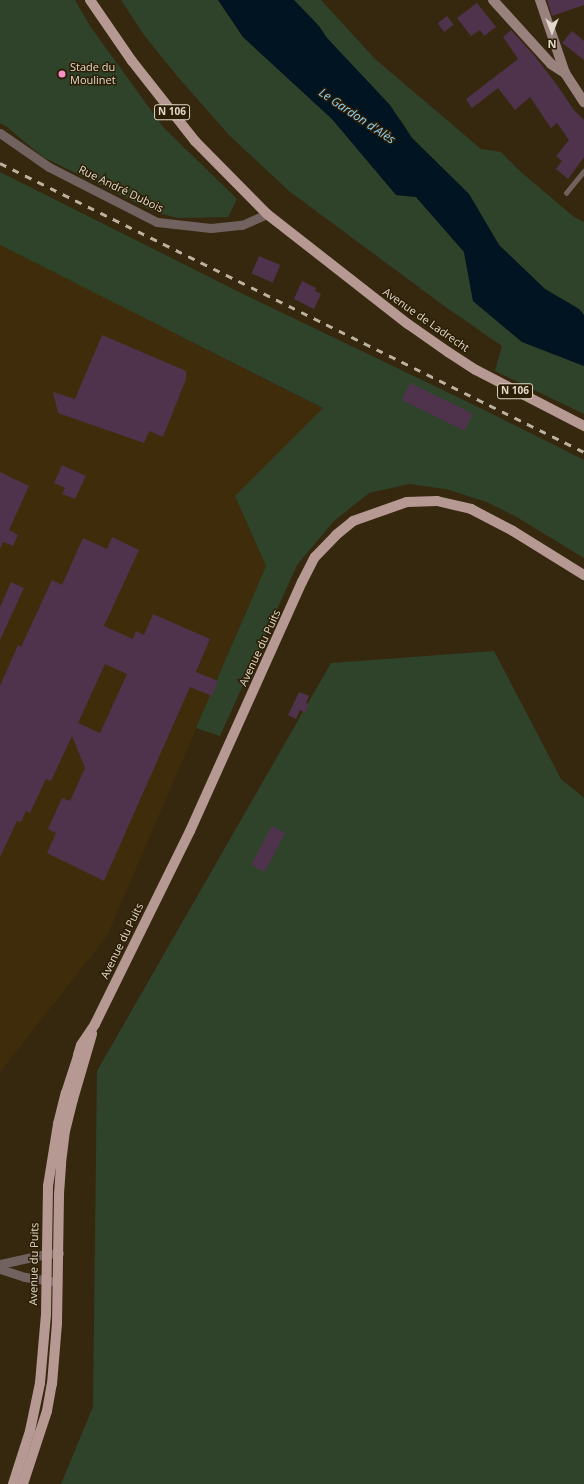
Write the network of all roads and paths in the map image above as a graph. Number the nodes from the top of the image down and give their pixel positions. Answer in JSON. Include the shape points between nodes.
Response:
{"nodes":[{"id":1,"x":90,"y":0,"type":"edge"},
{"id":2,"x":493,"y":0,"type":"edge"},
{"id":3,"x":540,"y":0,"type":"edge"},
{"id":4,"x":565,"y":73,"type":"junction"},
{"id":5,"x":584,"y":102,"type":"edge"},
{"id":6,"x":0,"y":133,"type":"edge"},
{"id":7,"x":584,"y":171,"type":"edge"},
{"id":8,"x":566,"y":193,"type":"dead end"},
{"id":9,"x":267,"y":214,"type":"junction"},
{"id":10,"x":584,"y":426,"type":"edge"},
{"id":11,"x":584,"y":575,"type":"edge"},
{"id":12,"x":95,"y":1024,"type":"junction"},
{"id":13,"x":59,"y":1253,"type":"junction"},
{"id":14,"x":46,"y":1254,"type":"junction"},
{"id":15,"x":0,"y":1264,"type":"edge"},
{"id":16,"x":0,"y":1269,"type":"edge"},
{"id":17,"x":46,"y":1281,"type":"junction"},
{"id":18,"x":58,"y":1282,"type":"junction"},
{"id":19,"x":13,"y":1484,"type":"edge"},
{"id":20,"x":23,"y":1484,"type":"edge"}],
"edges":[{"from":1,"to":9,"type":"main road","number":"N 106","via":[[132,61],[195,141]]},
{"from":2,"to":4,"type":"main road","via":[[551,64]]},
{"from":3,"to":4,"type":"main road"},
{"from":4,"to":5,"type":"main road"},
{"from":6,"to":9,"type":"street","name":"Rue André Dubois","via":[[49,167],[157,222],[212,228],[242,225]]},
{"from":7,"to":8,"type":"lane"},
{"from":9,"to":10,"type":"main road","name":"Avenue de Ladrecht","number":"N 106","via":[[402,320],[476,370]]},
{"from":11,"to":12,"type":"main road","name":"Avenue du Puits","via":[[513,531],[471,510],[438,501],[407,502],[383,509],[353,521],[336,535],[315,557],[302,582],[190,832]]},
{"from":12,"to":13,"type":"main road","name":"Avenue du Puits","via":[[65,1131],[59,1194]]},
{"from":12,"to":14,"type":"main road","name":"Avenue du Puits","via":[[81,1045],[58,1124],[48,1186]]},
{"from":13,"to":14,"type":"street"},
{"from":13,"to":18,"type":"main road","name":"Avenue du Puits"},
{"from":14,"to":15,"type":"street"},
{"from":14,"to":17,"type":"main road","name":"Avenue du Puits"},
{"from":16,"to":17,"type":"street"},
{"from":17,"to":18,"type":"street"},
{"from":17,"to":19,"type":"main road","name":"Avenue du Puits","via":[[40,1383],[30,1431]]},
{"from":18,"to":20,"type":"main road","name":"Avenue du Puits","via":[[52,1384],[47,1411]]}]}
